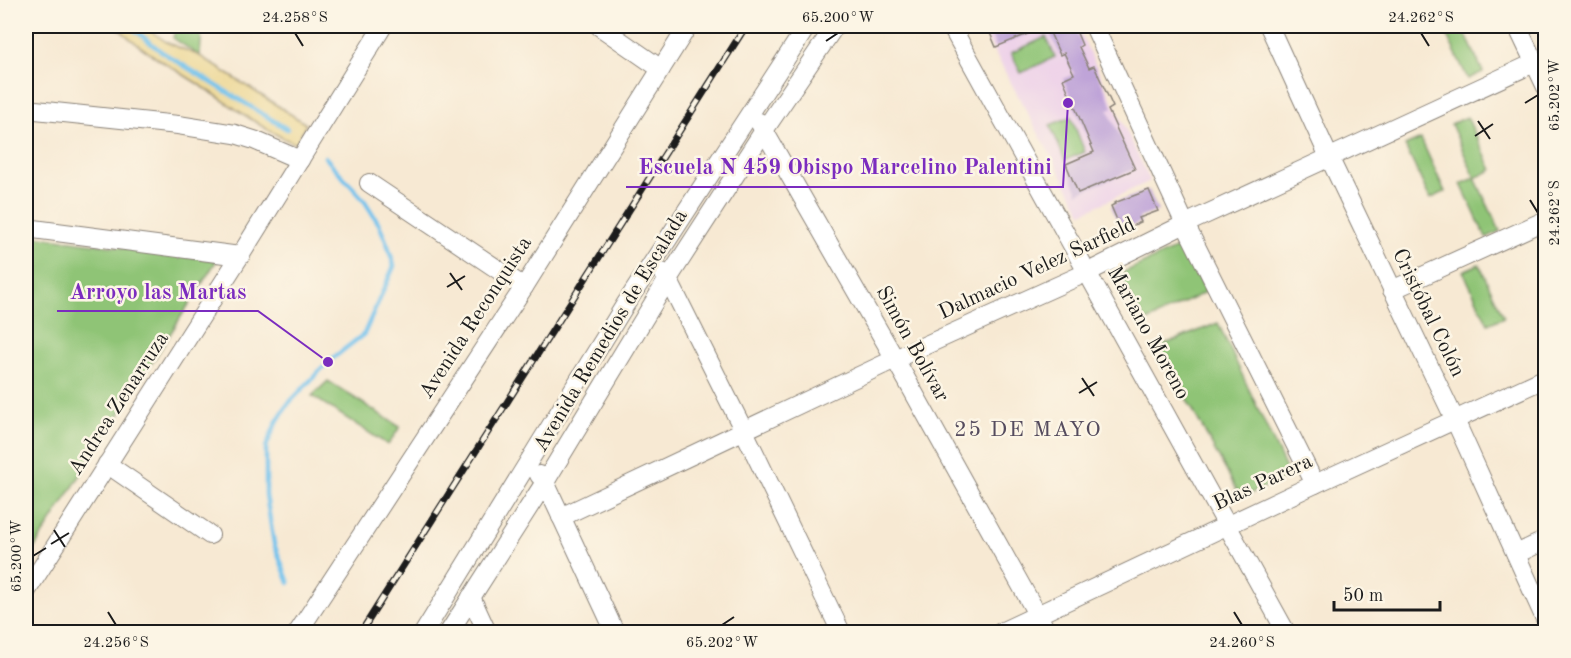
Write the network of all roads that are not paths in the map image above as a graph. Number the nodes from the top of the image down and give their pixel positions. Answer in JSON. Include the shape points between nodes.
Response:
{"nodes":[{"id":1,"x":383,"y":26,"type":"edge"},
{"id":2,"x":599,"y":26,"type":"edge"},
{"id":3,"x":688,"y":26,"type":"edge"},
{"id":4,"x":807,"y":26,"type":"edge"},
{"id":5,"x":835,"y":26,"type":"edge"},
{"id":6,"x":951,"y":26,"type":"edge"},
{"id":7,"x":1094,"y":26,"type":"edge"},
{"id":8,"x":1271,"y":26,"type":"edge"},
{"id":9,"x":1517,"y":26,"type":"edge"},
{"id":10,"x":1534,"y":63,"type":"junction"},
{"id":11,"x":661,"y":69,"type":"junction"},
{"id":12,"x":1545,"y":87,"type":"edge"},
{"id":13,"x":26,"y":109,"type":"edge"},
{"id":14,"x":750,"y":112,"type":"junction"},
{"id":15,"x":765,"y":129,"type":"junction"},
{"id":16,"x":1329,"y":157,"type":"junction"},
{"id":17,"x":300,"y":160,"type":"junction"},
{"id":18,"x":369,"y":183,"type":"dead end"},
{"id":19,"x":1545,"y":220,"type":"edge"},
{"id":20,"x":1185,"y":224,"type":"junction"},
{"id":21,"x":26,"y":228,"type":"edge"},
{"id":22,"x":240,"y":256,"type":"junction"},
{"id":23,"x":654,"y":262,"type":"junction"},
{"id":24,"x":1088,"y":272,"type":"junction"},
{"id":25,"x":668,"y":279,"type":"junction"},
{"id":26,"x":524,"y":287,"type":"junction"},
{"id":27,"x":1392,"y":290,"type":"junction"},
{"id":28,"x":895,"y":359,"type":"junction"},
{"id":29,"x":1545,"y":378,"type":"edge"},
{"id":30,"x":1455,"y":420,"type":"junction"},
{"id":31,"x":744,"y":431,"type":"junction"},
{"id":32,"x":107,"y":464,"type":"junction"},
{"id":33,"x":528,"y":465,"type":"junction"},
{"id":34,"x":545,"y":482,"type":"junction"},
{"id":35,"x":1316,"y":483,"type":"junction"},
{"id":36,"x":561,"y":517,"type":"junction"},
{"id":37,"x":1228,"y":525,"type":"junction"},
{"id":38,"x":210,"y":535,"type":"dead end"},
{"id":39,"x":1545,"y":540,"type":"edge"},
{"id":40,"x":1516,"y":554,"type":"junction"},
{"id":41,"x":26,"y":592,"type":"edge"},
{"id":42,"x":471,"y":597,"type":"junction"},
{"id":43,"x":1038,"y":615,"type":"junction"},
{"id":44,"x":1545,"y":621,"type":"edge"},
{"id":45,"x":298,"y":633,"type":"edge"},
{"id":46,"x":424,"y":633,"type":"edge"},
{"id":47,"x":449,"y":633,"type":"edge"},
{"id":48,"x":487,"y":633,"type":"edge"},
{"id":49,"x":615,"y":633,"type":"edge"},
{"id":50,"x":841,"y":633,"type":"edge"},
{"id":51,"x":1001,"y":633,"type":"edge"},
{"id":52,"x":1047,"y":633,"type":"edge"},
{"id":53,"x":1286,"y":633,"type":"edge"}],
"edges":[{"from":1,"to":17,"type":"street","name":"Andrea Zenarruza"},
{"from":2,"to":11,"type":"street"},
{"from":3,"to":11,"type":"street","name":"Avenida Reconquista"},
{"from":4,"to":14,"type":"street","name":"Avenida Remedios de Escalada"},
{"from":5,"to":15,"type":"street","name":"Avenida Remedios de Escalada"},
{"from":6,"to":24,"type":"street","name":"Mariano Moreno"},
{"from":7,"to":20,"type":"street"},
{"from":8,"to":16,"type":"street","name":"Cristóbal Colón"},
{"from":9,"to":10,"type":"street"},
{"from":10,"to":12,"type":"street"},
{"from":10,"to":16,"type":"street","name":"Dalmacio Velez Sarfield"},
{"from":11,"to":26,"type":"street","name":"Avenida Reconquista"},
{"from":13,"to":17,"type":"street","via":[[235,134]]},
{"from":14,"to":15,"type":"street","name":"Simón Bolívar"},
{"from":14,"to":23,"type":"street","name":"Avenida Remedios de Escalada"},
{"from":15,"to":25,"type":"street","name":"Avenida Remedios de Escalada"},
{"from":15,"to":28,"type":"street","name":"Simón Bolívar"},
{"from":16,"to":20,"type":"street","name":"Dalmacio Velez Sarfield"},
{"from":16,"to":27,"type":"street","name":"Cristóbal Colón"},
{"from":17,"to":22,"type":"street","name":"Andrea Zenarruza"},
{"from":18,"to":26,"type":"street"},
{"from":19,"to":27,"type":"street"},
{"from":20,"to":24,"type":"street","name":"Dalmacio Velez Sarfield"},
{"from":20,"to":35,"type":"street"},
{"from":21,"to":22,"type":"street"},
{"from":22,"to":32,"type":"street","name":"Andrea Zenarruza"},
{"from":23,"to":25,"type":"street"},
{"from":23,"to":33,"type":"street","name":"Avenida Remedios de Escalada"},
{"from":24,"to":28,"type":"street","name":"Dalmacio Velez Sarfield"},
{"from":24,"to":37,"type":"street","name":"Mariano Moreno"},
{"from":25,"to":31,"type":"street"},
{"from":25,"to":34,"type":"street","name":"Avenida Remedios de Escalada"},
{"from":26,"to":45,"type":"street","name":"Avenida Reconquista"},
{"from":27,"to":30,"type":"street","name":"Cristóbal Colón"},
{"from":28,"to":31,"type":"street","name":"Dalmacio Velez Sarfield"},
{"from":28,"to":43,"type":"street","name":"Simón Bolívar"},
{"from":29,"to":30,"type":"street","name":"Blas Parera"},
{"from":30,"to":35,"type":"street","name":"Blas Parera"},
{"from":30,"to":40,"type":"street","name":"Cristóbal Colón"},
{"from":31,"to":36,"type":"street","name":"Dalmacio Velez Sarfield"},
{"from":31,"to":50,"type":"street"},
{"from":32,"to":38,"type":"street"},
{"from":32,"to":41,"type":"street","name":"Andrea Zenarruza"},
{"from":33,"to":34,"type":"street"},
{"from":33,"to":46,"type":"street","name":"Avenida Remedios de Escalada"},
{"from":34,"to":36,"type":"street"},
{"from":34,"to":42,"type":"street","name":"Avenida Remedios de Escalada"},
{"from":35,"to":37,"type":"street","name":"Blas Parera"},
{"from":36,"to":49,"type":"street"},
{"from":37,"to":43,"type":"street","name":"Blas Parera"},
{"from":37,"to":53,"type":"street","name":"Mariano Moreno"},
{"from":39,"to":40,"type":"street"},
{"from":40,"to":44,"type":"street","name":"Cristóbal Colón"},
{"from":42,"to":47,"type":"street","name":"Avenida Remedios de Escalada"},
{"from":42,"to":48,"type":"street"},
{"from":43,"to":51,"type":"street","name":"Blas Parera"},
{"from":43,"to":52,"type":"street","name":"Simón Bolívar"}]}
